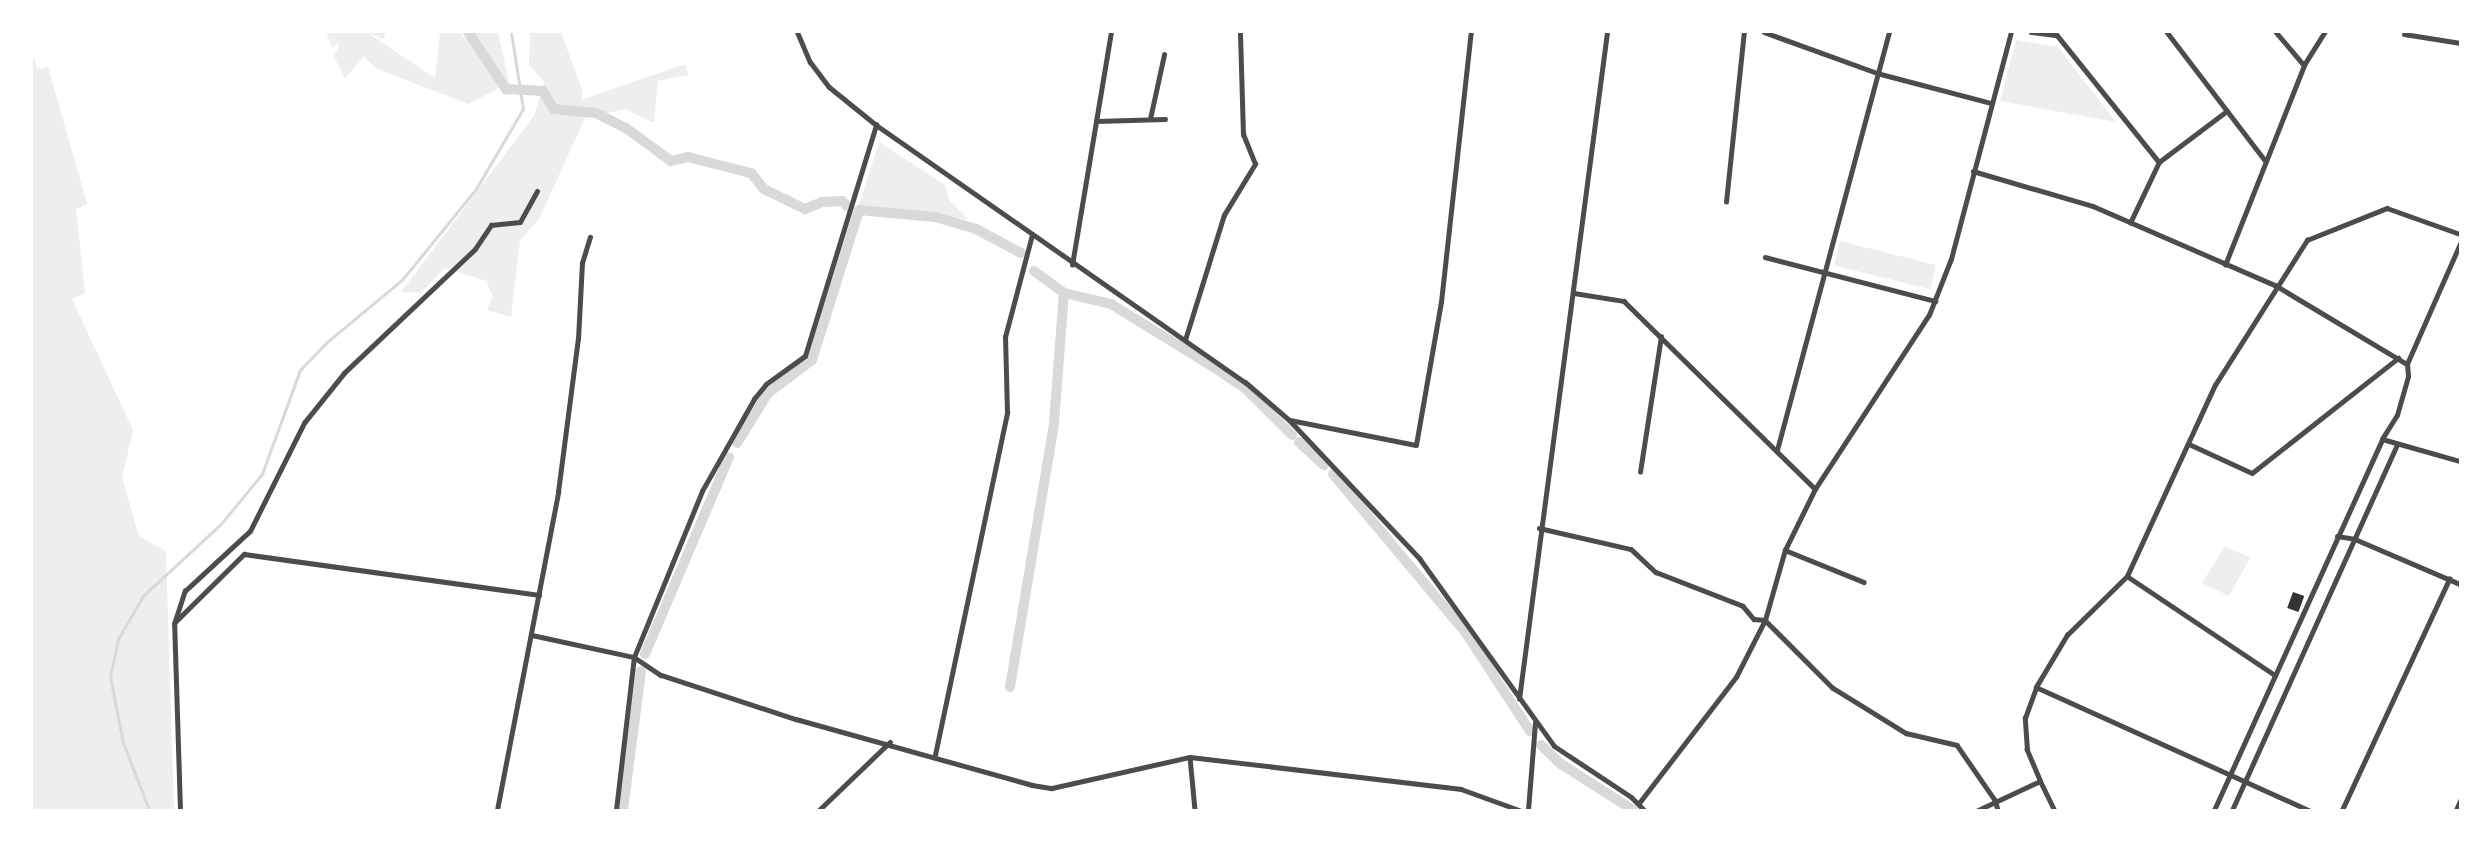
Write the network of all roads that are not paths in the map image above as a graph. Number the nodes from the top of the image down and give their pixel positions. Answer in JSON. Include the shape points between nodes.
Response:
{"nodes":[{"id":1,"x":797,"y":32,"type":"edge"},
{"id":2,"x":1111,"y":32,"type":"edge"},
{"id":3,"x":1240,"y":32,"type":"edge"},
{"id":4,"x":1471,"y":32,"type":"edge"},
{"id":5,"x":1607,"y":32,"type":"edge"},
{"id":6,"x":1744,"y":32,"type":"edge"},
{"id":7,"x":1764,"y":32,"type":"edge"},
{"id":8,"x":1889,"y":32,"type":"edge"},
{"id":9,"x":2011,"y":32,"type":"edge"},
{"id":10,"x":2031,"y":32,"type":"edge"},
{"id":11,"x":2167,"y":32,"type":"edge"},
{"id":12,"x":2276,"y":32,"type":"edge"},
{"id":13,"x":2057,"y":33,"type":"edge"},
{"id":14,"x":2323,"y":33,"type":"edge"},
{"id":15,"x":2404,"y":34,"type":"dead end"},
{"id":16,"x":2460,"y":43,"type":"edge"},
{"id":17,"x":1164,"y":55,"type":"dead end"},
{"id":18,"x":2304,"y":65,"type":"junction"},
{"id":19,"x":1877,"y":73,"type":"junction"},
{"id":20,"x":1991,"y":103,"type":"junction"},
{"id":21,"x":2227,"y":111,"type":"junction"},
{"id":22,"x":1150,"y":119,"type":"junction"},
{"id":23,"x":1165,"y":119,"type":"dead end"},
{"id":24,"x":1096,"y":121,"type":"junction"},
{"id":25,"x":876,"y":125,"type":"junction"},
{"id":26,"x":2265,"y":160,"type":"junction"},
{"id":27,"x":2159,"y":162,"type":"junction"},
{"id":28,"x":1973,"y":171,"type":"junction"},
{"id":29,"x":537,"y":191,"type":"dead end"},
{"id":30,"x":1726,"y":202,"type":"dead end"},
{"id":31,"x":2130,"y":223,"type":"junction"},
{"id":32,"x":2460,"y":234,"type":"edge"},
{"id":33,"x":1032,"y":235,"type":"junction"},
{"id":34,"x":590,"y":237,"type":"dead end"},
{"id":35,"x":2460,"y":244,"type":"edge"},
{"id":36,"x":1765,"y":257,"type":"dead end"},
{"id":37,"x":1072,"y":265,"type":"junction"},
{"id":38,"x":2225,"y":265,"type":"junction"},
{"id":39,"x":1825,"y":271,"type":"junction"},
{"id":40,"x":2275,"y":285,"type":"junction"},
{"id":41,"x":1574,"y":293,"type":"junction"},
{"id":42,"x":1935,"y":301,"type":"junction"},
{"id":43,"x":1661,"y":336,"type":"junction"},
{"id":44,"x":1185,"y":340,"type":"junction"},
{"id":45,"x":2398,"y":358,"type":"junction"},
{"id":46,"x":2407,"y":364,"type":"junction"},
{"id":47,"x":1289,"y":420,"type":"junction"},
{"id":48,"x":2382,"y":439,"type":"junction"},
{"id":49,"x":2189,"y":444,"type":"junction"},
{"id":50,"x":2397,"y":444,"type":"junction"},
{"id":51,"x":1777,"y":450,"type":"junction"},
{"id":52,"x":2460,"y":461,"type":"edge"},
{"id":53,"x":1640,"y":472,"type":"dead end"},
{"id":54,"x":1815,"y":489,"type":"junction"},
{"id":55,"x":1539,"y":528,"type":"junction"},
{"id":56,"x":2337,"y":537,"type":"junction"},
{"id":57,"x":2355,"y":539,"type":"junction"},
{"id":58,"x":1785,"y":550,"type":"junction"},
{"id":59,"x":2127,"y":576,"type":"junction"},
{"id":60,"x":2449,"y":579,"type":"junction"},
{"id":61,"x":1864,"y":582,"type":"dead end"},
{"id":62,"x":2460,"y":584,"type":"edge"},
{"id":63,"x":539,"y":595,"type":"junction"},
{"id":64,"x":1765,"y":620,"type":"junction"},
{"id":65,"x":174,"y":624,"type":"junction"},
{"id":66,"x":532,"y":635,"type":"junction"},
{"id":67,"x":634,"y":657,"type":"junction"},
{"id":68,"x":2275,"y":675,"type":"junction"},
{"id":69,"x":2036,"y":687,"type":"junction"},
{"id":70,"x":1518,"y":699,"type":"junction"},
{"id":71,"x":1535,"y":723,"type":"junction"},
{"id":72,"x":890,"y":742,"type":"junction"},
{"id":73,"x":935,"y":755,"type":"junction"},
{"id":74,"x":1190,"y":757,"type":"junction"},
{"id":75,"x":2230,"y":776,"type":"junction"},
{"id":76,"x":2040,"y":781,"type":"junction"},
{"id":77,"x":2245,"y":782,"type":"junction"},
{"id":78,"x":1995,"y":800,"type":"junction"},
{"id":79,"x":1639,"y":803,"type":"junction"},
{"id":80,"x":2460,"y":803,"type":"edge"},
{"id":81,"x":180,"y":810,"type":"edge"},
{"id":82,"x":497,"y":810,"type":"edge"},
{"id":83,"x":616,"y":810,"type":"edge"},
{"id":84,"x":819,"y":810,"type":"edge"},
{"id":85,"x":1195,"y":810,"type":"edge"},
{"id":86,"x":1519,"y":810,"type":"edge"},
{"id":87,"x":1528,"y":810,"type":"edge"},
{"id":88,"x":1644,"y":810,"type":"edge"},
{"id":89,"x":1978,"y":810,"type":"edge"},
{"id":90,"x":1997,"y":810,"type":"edge"},
{"id":91,"x":2054,"y":810,"type":"edge"},
{"id":92,"x":2214,"y":810,"type":"edge"},
{"id":93,"x":2232,"y":810,"type":"edge"},
{"id":94,"x":2308,"y":810,"type":"edge"},
{"id":95,"x":2342,"y":810,"type":"edge"},
{"id":96,"x":2456,"y":810,"type":"edge"}],
"edges":[{"from":1,"to":25,"type":"street","via":[[810,62],[829,87]]},
{"from":2,"to":24,"type":"street"},
{"from":3,"to":44,"type":"street","via":[[1243,135],[1255,164],[1224,215]]},
{"from":4,"to":47,"type":"street","via":[[1441,302],[1416,444]]},
{"from":5,"to":41,"type":"street"},
{"from":6,"to":30,"type":"street"},
{"from":7,"to":19,"type":"street"},
{"from":8,"to":19,"type":"street"},
{"from":9,"to":20,"type":"street"},
{"from":10,"to":13,"type":"street"},
{"from":11,"to":21,"type":"street"},
{"from":12,"to":18,"type":"street"},
{"from":13,"to":27,"type":"street"},
{"from":14,"to":18,"type":"street"},
{"from":15,"to":16,"type":"street"},
{"from":17,"to":22,"type":"street"},
{"from":18,"to":26,"type":"street"},
{"from":19,"to":20,"type":"street"},
{"from":19,"to":39,"type":"street"},
{"from":20,"to":28,"type":"street"},
{"from":21,"to":26,"type":"street"},
{"from":21,"to":27,"type":"street"},
{"from":22,"to":23,"type":"street"},
{"from":22,"to":24,"type":"street"},
{"from":24,"to":37,"type":"street"},
{"from":25,"to":33,"type":"street"},
{"from":25,"to":67,"type":"street","via":[[805,356],[766,384],[702,491]]},
{"from":26,"to":38,"type":"street"},
{"from":27,"to":31,"type":"street"},
{"from":28,"to":31,"type":"street","via":[[2093,206]]},
{"from":28,"to":42,"type":"street","via":[[1951,259]]},
{"from":29,"to":65,"type":"street","via":[[520,222],[491,225],[475,249],[344,373],[304,424],[250,531],[186,591]]},
{"from":31,"to":38,"type":"street"},
{"from":32,"to":40,"type":"street","via":[[2387,208],[2307,240]]},
{"from":33,"to":37,"type":"street"},
{"from":33,"to":73,"type":"street","via":[[1005,337],[1007,412]]},
{"from":34,"to":63,"type":"street","via":[[582,263],[579,339]]},
{"from":35,"to":46,"type":"street"},
{"from":36,"to":39,"type":"street"},
{"from":37,"to":44,"type":"street"},
{"from":38,"to":40,"type":"street"},
{"from":39,"to":42,"type":"street"},
{"from":39,"to":51,"type":"street"},
{"from":40,"to":45,"type":"street"},
{"from":40,"to":49,"type":"street","via":[[2215,385]]},
{"from":41,"to":43,"type":"street","via":[[1624,301]]},
{"from":41,"to":55,"type":"street"},
{"from":42,"to":54,"type":"street"},
{"from":43,"to":51,"type":"street"},
{"from":43,"to":53,"type":"street"},
{"from":44,"to":47,"type":"street"},
{"from":45,"to":46,"type":"street"},
{"from":45,"to":49,"type":"street","via":[[2252,473]]},
{"from":46,"to":48,"type":"street","via":[[2397,415]]},
{"from":47,"to":70,"type":"street","via":[[1419,558]]},
{"from":48,"to":50,"type":"street"},
{"from":48,"to":56,"type":"street"},
{"from":49,"to":59,"type":"street"},
{"from":50,"to":52,"type":"street"},
{"from":50,"to":57,"type":"street"},
{"from":51,"to":54,"type":"street"},
{"from":54,"to":58,"type":"street"},
{"from":55,"to":64,"type":"street","via":[[1631,549],[1656,572],[1743,606],[1754,619]]},
{"from":55,"to":70,"type":"street"},
{"from":56,"to":57,"type":"street"},
{"from":56,"to":68,"type":"street"},
{"from":57,"to":60,"type":"street"},
{"from":57,"to":77,"type":"street"},
{"from":58,"to":61,"type":"street"},
{"from":58,"to":64,"type":"street"},
{"from":59,"to":68,"type":"street"},
{"from":59,"to":69,"type":"street","via":[[2067,635]]},
{"from":60,"to":62,"type":"street"},
{"from":60,"to":95,"type":"street"},
{"from":63,"to":65,"type":"street","via":[[244,554]]},
{"from":63,"to":66,"type":"street"},
{"from":64,"to":78,"type":"street","via":[[1833,688],[1906,733],[1957,745]]},
{"from":64,"to":79,"type":"street","via":[[1736,677]]},
{"from":65,"to":81,"type":"street"},
{"from":66,"to":67,"type":"street"},
{"from":66,"to":82,"type":"street"},
{"from":67,"to":72,"type":"street","via":[[662,675],[796,719]]},
{"from":67,"to":83,"type":"street"},
{"from":68,"to":75,"type":"street"},
{"from":69,"to":75,"type":"street"},
{"from":69,"to":76,"type":"street","via":[[2025,718],[2027,750]]},
{"from":70,"to":71,"type":"street"},
{"from":71,"to":79,"type":"street","via":[[1567,758]]},
{"from":71,"to":87,"type":"street"},
{"from":72,"to":73,"type":"street"},
{"from":72,"to":84,"type":"street"},
{"from":73,"to":74,"type":"street","via":[[1052,788]]},
{"from":74,"to":85,"type":"street"},
{"from":74,"to":86,"type":"street","via":[[1461,789]]},
{"from":75,"to":77,"type":"street"},
{"from":75,"to":92,"type":"street"},
{"from":76,"to":78,"type":"street"},
{"from":76,"to":91,"type":"street"},
{"from":77,"to":93,"type":"street"},
{"from":77,"to":94,"type":"street"},
{"from":78,"to":89,"type":"street"},
{"from":78,"to":90,"type":"street"},
{"from":79,"to":88,"type":"street"},
{"from":80,"to":96,"type":"street"}]}
